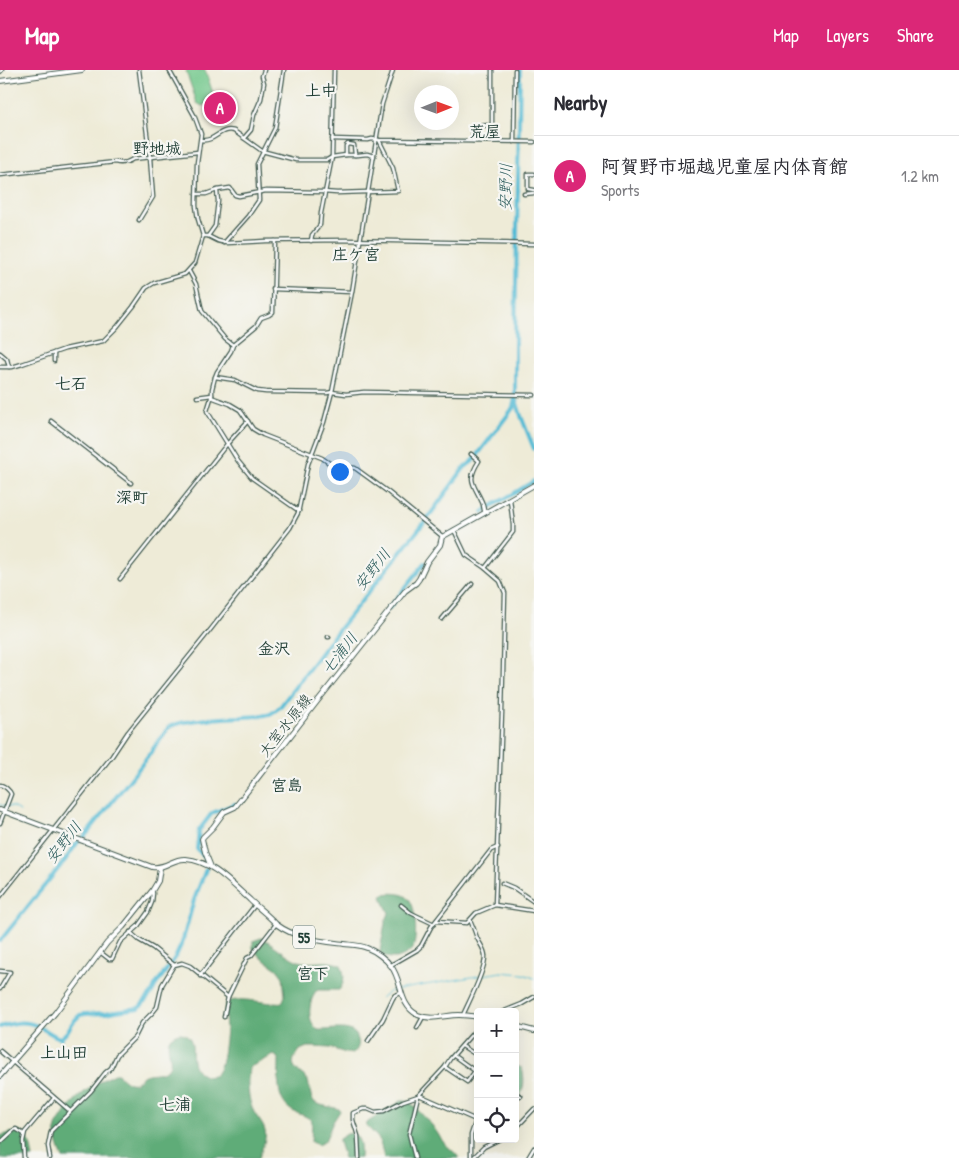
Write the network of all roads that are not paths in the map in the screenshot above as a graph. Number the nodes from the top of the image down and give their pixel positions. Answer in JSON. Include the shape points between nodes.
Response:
{"nodes":[{"id":1,"x":82,"y":70,"type":"edge"},
{"id":2,"x":139,"y":70,"type":"edge"},
{"id":3,"x":169,"y":70,"type":"edge"},
{"id":4,"x":264,"y":70,"type":"edge"},
{"id":5,"x":284,"y":70,"type":"edge"},
{"id":6,"x":334,"y":70,"type":"edge"},
{"id":7,"x":393,"y":70,"type":"edge"},
{"id":8,"x":492,"y":70,"type":"edge"},
{"id":9,"x":515,"y":70,"type":"edge"},
{"id":10,"x":0,"y":81,"type":"edge"},
{"id":11,"x":244,"y":138,"type":"junction"},
{"id":12,"x":332,"y":139,"type":"junction"},
{"id":13,"x":200,"y":140,"type":"junction"},
{"id":14,"x":378,"y":140,"type":"junction"},
{"id":15,"x":473,"y":141,"type":"junction"},
{"id":16,"x":514,"y":142,"type":"junction"},
{"id":17,"x":534,"y":142,"type":"edge"},
{"id":18,"x":262,"y":151,"type":"junction"},
{"id":19,"x":198,"y":152,"type":"junction"},
{"id":20,"x":346,"y":155,"type":"junction"},
{"id":21,"x":355,"y":155,"type":"junction"},
{"id":22,"x":374,"y":156,"type":"junction"},
{"id":23,"x":332,"y":157,"type":"junction"},
{"id":24,"x":150,"y":158,"type":"junction"},
{"id":25,"x":534,"y":174,"type":"edge"},
{"id":26,"x":0,"y":176,"type":"edge"},
{"id":27,"x":217,"y":190,"type":"junction"},
{"id":28,"x":258,"y":192,"type":"junction"},
{"id":29,"x":325,"y":192,"type":"junction"},
{"id":30,"x":368,"y":192,"type":"junction"},
{"id":31,"x":534,"y":192,"type":"edge"},
{"id":32,"x":196,"y":194,"type":"junction"},
{"id":33,"x":524,"y":194,"type":"dead end"},
{"id":34,"x":139,"y":220,"type":"dead end"},
{"id":35,"x":203,"y":236,"type":"junction"},
{"id":36,"x":208,"y":236,"type":"junction"},
{"id":37,"x":360,"y":240,"type":"junction"},
{"id":38,"x":275,"y":241,"type":"junction"},
{"id":39,"x":311,"y":241,"type":"junction"},
{"id":40,"x":224,"y":243,"type":"junction"},
{"id":41,"x":534,"y":244,"type":"edge"},
{"id":42,"x":189,"y":271,"type":"junction"},
{"id":43,"x":273,"y":289,"type":"junction"},
{"id":44,"x":352,"y":292,"type":"junction"},
{"id":45,"x":233,"y":345,"type":"junction"},
{"id":46,"x":0,"y":353,"type":"edge"},
{"id":47,"x":54,"y":353,"type":"junction"},
{"id":48,"x":54,"y":361,"type":"dead end"},
{"id":49,"x":0,"y":367,"type":"edge"},
{"id":50,"x":9,"y":367,"type":"junction"},
{"id":51,"x":215,"y":378,"type":"junction"},
{"id":52,"x":332,"y":392,"type":"junction"},
{"id":53,"x":534,"y":395,"type":"edge"},
{"id":54,"x":211,"y":396,"type":"junction"},
{"id":55,"x":196,"y":397,"type":"dead end"},
{"id":56,"x":51,"y":421,"type":"dead end"},
{"id":57,"x":248,"y":421,"type":"junction"},
{"id":58,"x":228,"y":444,"type":"junction"},
{"id":59,"x":312,"y":454,"type":"junction"},
{"id":60,"x":471,"y":455,"type":"dead end"},
{"id":61,"x":131,"y":483,"type":"dead end"},
{"id":62,"x":534,"y":485,"type":"edge"},
{"id":63,"x":510,"y":498,"type":"junction"},
{"id":64,"x":299,"y":510,"type":"junction"},
{"id":65,"x":485,"y":513,"type":"junction"},
{"id":66,"x":454,"y":530,"type":"junction"},
{"id":67,"x":442,"y":536,"type":"junction"},
{"id":68,"x":485,"y":568,"type":"junction"},
{"id":69,"x":120,"y":579,"type":"dead end"},
{"id":70,"x":472,"y":584,"type":"dead end"},
{"id":71,"x":442,"y":619,"type":"dead end"},
{"id":72,"x":0,"y":785,"type":"edge"},
{"id":73,"x":2,"y":811,"type":"edge"},
{"id":74,"x":0,"y":823,"type":"edge"},
{"id":75,"x":54,"y":830,"type":"junction"},
{"id":76,"x":498,"y":847,"type":"junction"},
{"id":77,"x":211,"y":867,"type":"junction"},
{"id":78,"x":160,"y":868,"type":"junction"},
{"id":79,"x":502,"y":883,"type":"dead end"},
{"id":80,"x":152,"y":891,"type":"junction"},
{"id":81,"x":0,"y":897,"type":"edge"},
{"id":82,"x":534,"y":904,"type":"edge"},
{"id":83,"x":255,"y":905,"type":"junction"},
{"id":84,"x":401,"y":905,"type":"dead end"},
{"id":85,"x":495,"y":905,"type":"junction"},
{"id":86,"x":533,"y":911,"type":"edge"},
{"id":87,"x":470,"y":920,"type":"junction"},
{"id":88,"x":435,"y":922,"type":"junction"},
{"id":89,"x":276,"y":924,"type":"junction"},
{"id":90,"x":130,"y":932,"type":"junction"},
{"id":91,"x":100,"y":952,"type":"junction"},
{"id":92,"x":173,"y":964,"type":"junction"},
{"id":93,"x":391,"y":965,"type":"junction"},
{"id":94,"x":0,"y":971,"type":"edge"},
{"id":95,"x":200,"y":976,"type":"junction"},
{"id":96,"x":0,"y":989,"type":"edge"},
{"id":97,"x":401,"y":990,"type":"junction"},
{"id":98,"x":228,"y":997,"type":"junction"},
{"id":99,"x":534,"y":997,"type":"edge"},
{"id":100,"x":512,"y":1008,"type":"edge"},
{"id":101,"x":463,"y":1015,"type":"junction"},
{"id":102,"x":474,"y":1016,"type":"edge"},
{"id":103,"x":224,"y":1017,"type":"dead end"},
{"id":104,"x":423,"y":1017,"type":"junction"},
{"id":105,"x":519,"y":1027,"type":"edge"},
{"id":106,"x":418,"y":1028,"type":"dead end"},
{"id":107,"x":534,"y":1031,"type":"edge"},
{"id":108,"x":474,"y":1032,"type":"edge"},
{"id":109,"x":368,"y":1041,"type":"dead end"},
{"id":110,"x":462,"y":1046,"type":"junction"},
{"id":111,"x":0,"y":1051,"type":"edge"},
{"id":112,"x":474,"y":1054,"type":"edge"},
{"id":113,"x":454,"y":1055,"type":"junction"},
{"id":114,"x":12,"y":1062,"type":"junction"},
{"id":115,"x":445,"y":1067,"type":"junction"},
{"id":116,"x":474,"y":1070,"type":"edge"},
{"id":117,"x":474,"y":1072,"type":"edge"},
{"id":118,"x":0,"y":1076,"type":"edge"},
{"id":119,"x":418,"y":1095,"type":"junction"},
{"id":120,"x":54,"y":1098,"type":"junction"},
{"id":121,"x":534,"y":1109,"type":"edge"},
{"id":122,"x":70,"y":1111,"type":"junction"},
{"id":123,"x":474,"y":1119,"type":"edge"},
{"id":124,"x":519,"y":1125,"type":"edge"},
{"id":125,"x":474,"y":1127,"type":"edge"},
{"id":126,"x":24,"y":1134,"type":"junction"},
{"id":127,"x":492,"y":1143,"type":"edge"},
{"id":128,"x":0,"y":1144,"type":"edge"},
{"id":129,"x":534,"y":1148,"type":"edge"},
{"id":130,"x":24,"y":1158,"type":"edge"},
{"id":131,"x":50,"y":1158,"type":"edge"},
{"id":132,"x":359,"y":1158,"type":"edge"},
{"id":133,"x":415,"y":1158,"type":"edge"},
{"id":134,"x":472,"y":1158,"type":"edge"},
{"id":135,"x":528,"y":1158,"type":"edge"}],
"edges":[{"from":1,"to":10,"type":"main road"},
{"from":2,"to":24,"type":"street"},
{"from":3,"to":13,"type":"street","via":[[194,115]]},
{"from":4,"to":11,"type":"street","via":[[261,99],[251,130]]},
{"from":5,"to":18,"type":"street","via":[[275,128]]},
{"from":6,"to":12,"type":"street"},
{"from":7,"to":14,"type":"street","via":[[382,104]]},
{"from":8,"to":15,"type":"street","via":[[492,125],[477,125]]},
{"from":9,"to":16,"type":"street"},
{"from":11,"to":13,"type":"street","via":[[229,130],[209,140]]},
{"from":11,"to":18,"type":"street"},
{"from":12,"to":14,"type":"street"},
{"from":12,"to":23,"type":"street"},
{"from":13,"to":19,"type":"street"},
{"from":14,"to":15,"type":"street"},
{"from":14,"to":22,"type":"street"},
{"from":14,"to":30,"type":"street","via":[[393,168],[398,192]]},
{"from":15,"to":16,"type":"street"},
{"from":16,"to":17,"type":"street"},
{"from":18,"to":23,"type":"street","via":[[296,160],[327,160]]},
{"from":18,"to":28,"type":"street","via":[[257,164]]},
{"from":19,"to":24,"type":"street"},
{"from":19,"to":32,"type":"street"},
{"from":20,"to":21,"type":"street"},
{"from":20,"to":21,"type":"street","via":[[348,144],[354,145]]},
{"from":20,"to":23,"type":"street"},
{"from":21,"to":22,"type":"street"},
{"from":22,"to":30,"type":"street"},
{"from":23,"to":29,"type":"street"},
{"from":24,"to":26,"type":"street"},
{"from":24,"to":34,"type":"street","via":[[153,197]]},
{"from":25,"to":31,"type":"street","via":[[528,174],[528,188]]},
{"from":27,"to":28,"type":"street","via":[[230,188],[239,196]]},
{"from":27,"to":32,"type":"street"},
{"from":27,"to":36,"type":"street","via":[[216,226]]},
{"from":28,"to":29,"type":"street"},
{"from":28,"to":40,"type":"street","via":[[259,200]]},
{"from":29,"to":30,"type":"street"},
{"from":29,"to":39,"type":"street","via":[[320,225]]},
{"from":30,"to":37,"type":"street"},
{"from":31,"to":33,"type":"street"},
{"from":32,"to":35,"type":"street"},
{"from":35,"to":36,"type":"street"},
{"from":35,"to":42,"type":"street","via":[[197,259]]},
{"from":36,"to":40,"type":"street"},
{"from":37,"to":39,"type":"street"},
{"from":37,"to":41,"type":"street"},
{"from":37,"to":44,"type":"street"},
{"from":38,"to":39,"type":"street"},
{"from":38,"to":40,"type":"street"},
{"from":38,"to":43,"type":"street"},
{"from":42,"to":45,"type":"street","via":[[196,284],[202,312]]},
{"from":42,"to":47,"type":"street","via":[[146,288],[103,341]]},
{"from":43,"to":44,"type":"street"},
{"from":43,"to":45,"type":"street","via":[[272,313],[261,318]]},
{"from":44,"to":52,"type":"street"},
{"from":45,"to":51,"type":"street"},
{"from":46,"to":50,"type":"street","via":[[7,358]]},
{"from":47,"to":48,"type":"street"},
{"from":47,"to":50,"type":"street"},
{"from":49,"to":50,"type":"street"},
{"from":51,"to":52,"type":"street","via":[[235,380],[261,392]]},
{"from":51,"to":54,"type":"street"},
{"from":52,"to":53,"type":"street"},
{"from":52,"to":59,"type":"street"},
{"from":54,"to":55,"type":"street"},
{"from":54,"to":57,"type":"street","via":[[240,410]]},
{"from":54,"to":58,"type":"street","via":[[207,411]]},
{"from":56,"to":61,"type":"street"},
{"from":57,"to":58,"type":"street"},
{"from":57,"to":59,"type":"street","via":[[256,431]]},
{"from":58,"to":64,"type":"street","via":[[252,478]]},
{"from":58,"to":69,"type":"street"},
{"from":59,"to":64,"type":"street"},
{"from":59,"to":67,"type":"street","via":[[332,465],[355,468]]},
{"from":60,"to":65,"type":"street","via":[[479,461],[472,471],[472,483]]},
{"from":62,"to":63,"type":"main road"},
{"from":63,"to":65,"type":"main road"},
{"from":63,"to":68,"type":"street","via":[[513,530]]},
{"from":64,"to":75,"type":"street","via":[[290,528]]},
{"from":65,"to":66,"type":"main road"},
{"from":66,"to":67,"type":"main road"},
{"from":66,"to":68,"type":"street","via":[[466,555]]},
{"from":67,"to":77,"type":"main road","name":"大室水原線","via":[[440,545],[416,582],[405,591],[235,807],[224,812],[203,837]]},
{"from":68,"to":76,"type":"street","via":[[502,584],[505,597]]},
{"from":70,"to":71,"type":"street"},
{"from":72,"to":73,"type":"street","via":[[10,793]]},
{"from":73,"to":74,"type":"street"},
{"from":73,"to":75,"type":"main road"},
{"from":75,"to":78,"type":"main road"},
{"from":75,"to":81,"type":"street"},
{"from":76,"to":85,"type":"street"},
{"from":76,"to":88,"type":"street","via":[[491,850]]},
{"from":77,"to":78,"type":"main road","number":"55","via":[[186,859]]},
{"from":77,"to":83,"type":"main road","number":"55"},
{"from":78,"to":80,"type":"main road"},
{"from":79,"to":82,"type":"street"},
{"from":80,"to":90,"type":"street","via":[[148,912]]},
{"from":80,"to":91,"type":"main road"},
{"from":82,"to":86,"type":"street"},
{"from":83,"to":89,"type":"main road","number":"55"},
{"from":83,"to":95,"type":"street"},
{"from":84,"to":88,"type":"street","via":[[411,913]]},
{"from":85,"to":86,"type":"street"},
{"from":85,"to":87,"type":"street","via":[[476,913]]},
{"from":87,"to":88,"type":"street","via":[[467,923]]},
{"from":87,"to":101,"type":"street","via":[[485,957]]},
{"from":88,"to":93,"type":"street","via":[[417,950]]},
{"from":89,"to":93,"type":"main road","number":"55","via":[[296,935],[367,948]]},
{"from":89,"to":98,"type":"street","via":[[247,958]]},
{"from":90,"to":91,"type":"street","via":[[120,942],[112,959]]},
{"from":90,"to":92,"type":"street"},
{"from":91,"to":114,"type":"main road"},
{"from":92,"to":95,"type":"street","via":[[186,964]]},
{"from":92,"to":122,"type":"street","via":[[153,1012],[142,1023],[133,1040],[117,1055],[111,1068]]},
{"from":93,"to":97,"type":"main road"},
{"from":94,"to":96,"type":"street","via":[[10,972]]},
{"from":95,"to":98,"type":"street"},
{"from":97,"to":104,"type":"main road","via":[[406,1004]]},
{"from":97,"to":109,"type":"street"},
{"from":98,"to":103,"type":"street"},
{"from":99,"to":100,"type":"street"},
{"from":101,"to":102,"type":"main road"},
{"from":101,"to":104,"type":"main road"},
{"from":104,"to":106,"type":"street"},
{"from":105,"to":107,"type":"main road"},
{"from":108,"to":110,"type":"street"},
{"from":110,"to":112,"type":"street"},
{"from":110,"to":113,"type":"street"},
{"from":111,"to":114,"type":"street"},
{"from":113,"to":115,"type":"street"},
{"from":113,"to":116,"type":"street"},
{"from":114,"to":118,"type":"main road"},
{"from":114,"to":120,"type":"street"},
{"from":115,"to":117,"type":"street","via":[[466,1082]]},
{"from":115,"to":119,"type":"street"},
{"from":119,"to":123,"type":"street"},
{"from":119,"to":132,"type":"street","via":[[384,1111],[363,1109],[353,1113]]},
{"from":119,"to":133,"type":"street","via":[[409,1134]]},
{"from":120,"to":122,"type":"street"},
{"from":120,"to":126,"type":"street"},
{"from":121,"to":124,"type":"street"},
{"from":122,"to":131,"type":"street","via":[[51,1131]]},
{"from":125,"to":134,"type":"street","via":[[470,1141]]},
{"from":126,"to":128,"type":"street","via":[[14,1130]]},
{"from":126,"to":130,"type":"street"},
{"from":127,"to":134,"type":"street"},
{"from":129,"to":135,"type":"street"}]}
